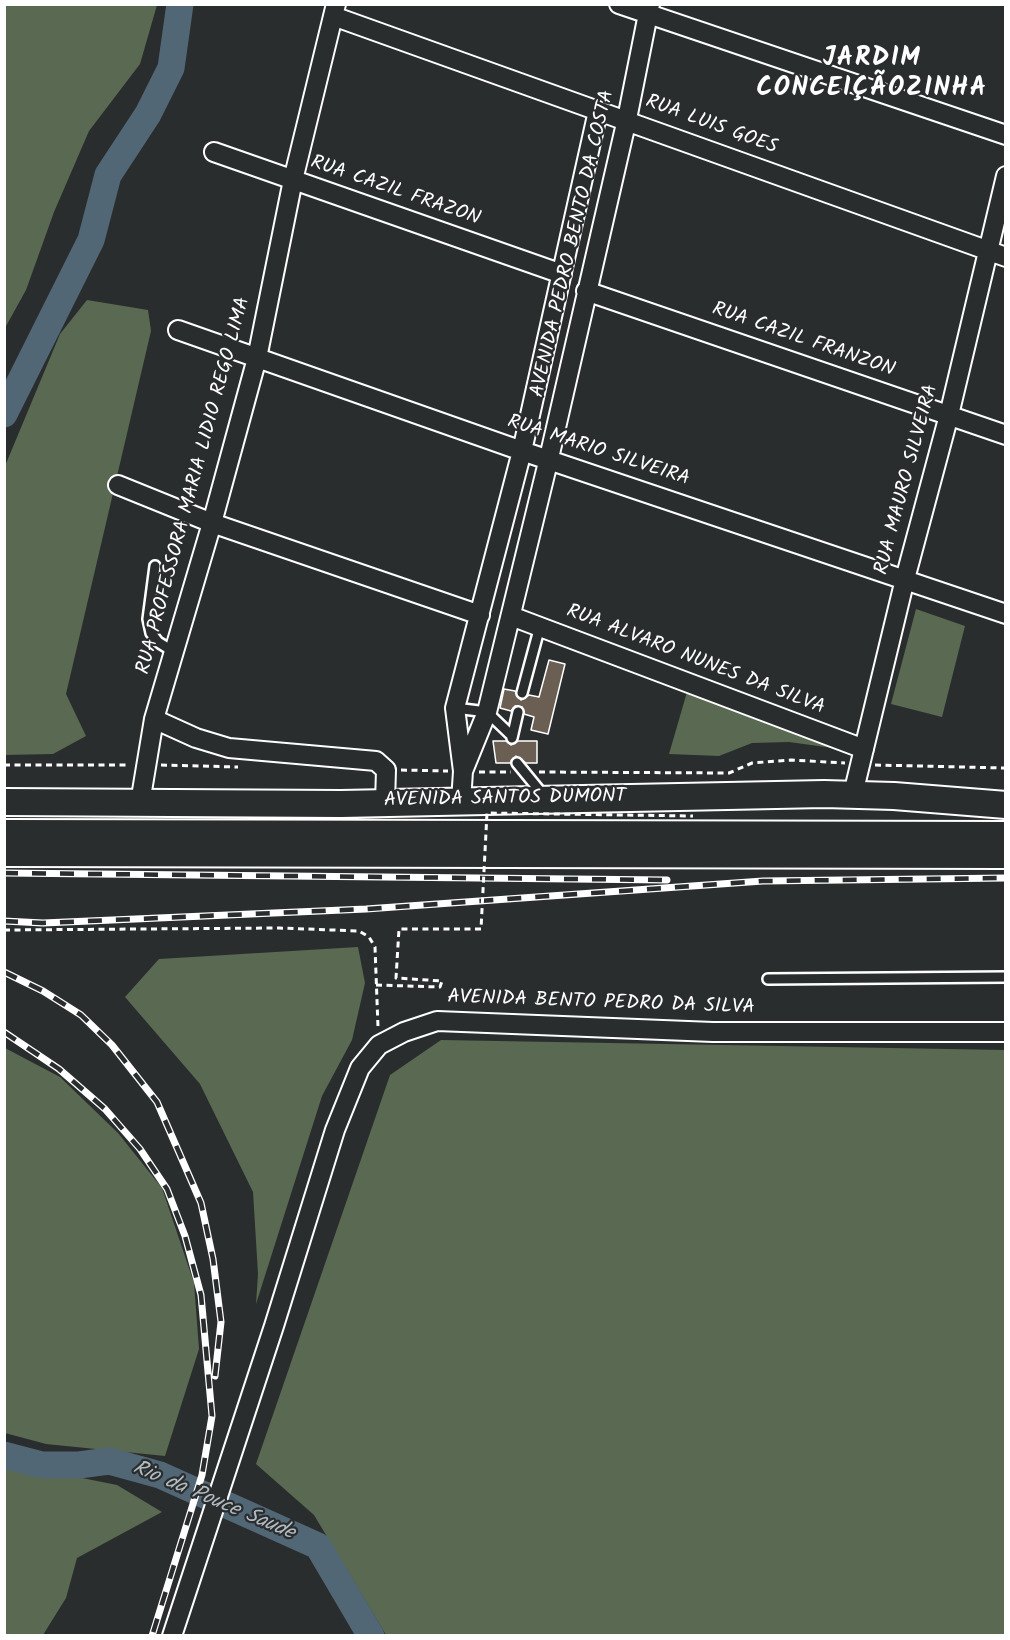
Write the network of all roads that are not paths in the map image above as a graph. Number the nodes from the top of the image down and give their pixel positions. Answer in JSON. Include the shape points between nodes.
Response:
{"nodes":[{"id":1,"x":619,"y":4,"type":"edge"},
{"id":2,"x":649,"y":9,"type":"edge"},
{"id":3,"x":334,"y":10,"type":"edge"},
{"id":4,"x":598,"y":111,"type":"junction"},
{"id":5,"x":627,"y":119,"type":"junction"},
{"id":6,"x":1005,"y":135,"type":"edge"},
{"id":7,"x":214,"y":152,"type":"dead end"},
{"id":8,"x":1005,"y":176,"type":"edge"},
{"id":9,"x":293,"y":180,"type":"junction"},
{"id":10,"x":987,"y":250,"type":"junction"},
{"id":11,"x":1005,"y":257,"type":"edge"},
{"id":12,"x":562,"y":274,"type":"junction"},
{"id":13,"x":586,"y":291,"type":"junction"},
{"id":14,"x":178,"y":330,"type":"dead end"},
{"id":15,"x":257,"y":358,"type":"junction"},
{"id":16,"x":949,"y":415,"type":"junction"},
{"id":17,"x":1005,"y":435,"type":"edge"},
{"id":18,"x":522,"y":451,"type":"junction"},
{"id":19,"x":549,"y":458,"type":"junction"},
{"id":20,"x":118,"y":485,"type":"dead end"},
{"id":21,"x":212,"y":523,"type":"junction"},
{"id":22,"x":155,"y":566,"type":"dead end"},
{"id":23,"x":905,"y":579,"type":"junction"},
{"id":24,"x":1005,"y":614,"type":"edge"},
{"id":25,"x":480,"y":615,"type":"junction"},
{"id":26,"x":511,"y":616,"type":"junction"},
{"id":27,"x":540,"y":626,"type":"junction"},
{"id":28,"x":174,"y":652,"type":"junction"},
{"id":29,"x":522,"y":693,"type":"dead end"},
{"id":30,"x":455,"y":708,"type":"junction"},
{"id":31,"x":486,"y":712,"type":"junction"},
{"id":32,"x":518,"y":712,"type":"dead end"},
{"id":33,"x":153,"y":719,"type":"junction"},
{"id":34,"x":864,"y":749,"type":"junction"},
{"id":35,"x":517,"y":763,"type":"dead end"},
{"id":36,"x":463,"y":771,"type":"junction"},
{"id":37,"x":853,"y":794,"type":"junction"},
{"id":38,"x":545,"y":798,"type":"junction"},
{"id":39,"x":4,"y":802,"type":"edge"},
{"id":40,"x":385,"y":802,"type":"junction"},
{"id":41,"x":461,"y":802,"type":"junction"},
{"id":42,"x":141,"y":803,"type":"junction"},
{"id":43,"x":1005,"y":805,"type":"edge"},
{"id":44,"x":4,"y":833,"type":"edge"},
{"id":45,"x":1005,"y":835,"type":"edge"},
{"id":46,"x":4,"y":853,"type":"edge"},
{"id":47,"x":1005,"y":855,"type":"edge"},
{"id":48,"x":1005,"y":977,"type":"edge"},
{"id":49,"x":768,"y":979,"type":"dead end"},
{"id":50,"x":1005,"y":1032,"type":"edge"},
{"id":51,"x":178,"y":1633,"type":"edge"}],
"edges":[{"from":1,"to":2,"type":"street"},
{"from":2,"to":5,"type":"street","name":"AVENIDA PEDRO BENTO DA COSTA"},
{"from":2,"to":6,"type":"street"},
{"from":3,"to":4,"type":"street","name":"RUA LUIS GOES"},
{"from":3,"to":9,"type":"street","name":"RUA PROFESSORA MARIA LIDIO REGO LIMA"},
{"from":4,"to":5,"type":"street","name":"RUA LUIS GOES"},
{"from":4,"to":12,"type":"street","name":"AVENIDA PEDRO BENTO DA COSTA"},
{"from":5,"to":10,"type":"street","name":"RUA LUIS GOES"},
{"from":5,"to":13,"type":"street","name":"AVENIDA PEDRO BENTO DA COSTA"},
{"from":7,"to":9,"type":"street","name":"RUA CAZIL FRAZON"},
{"from":8,"to":10,"type":"street","name":"RUA MAURO SILVEIRA"},
{"from":9,"to":12,"type":"street","name":"RUA CAZIL FRAZON"},
{"from":9,"to":15,"type":"street","name":"RUA PROFESSORA MARIA LIDIO REGO LIMA"},
{"from":10,"to":11,"type":"street","name":"RUA LUIS GOES"},
{"from":10,"to":16,"type":"street","name":"RUA MAURO SILVEIRA"},
{"from":12,"to":18,"type":"street","name":"AVENIDA PEDRO BENTO DA COSTA"},
{"from":13,"to":16,"type":"street","name":"RUA CAZIL FRANZON"},
{"from":13,"to":19,"type":"street","name":"AVENIDA PEDRO BENTO DA COSTA"},
{"from":14,"to":15,"type":"street","name":"RUA MARIO SILVEIRA"},
{"from":15,"to":18,"type":"street","name":"RUA MARIO SILVEIRA"},
{"from":15,"to":21,"type":"street","name":"RUA PROFESSORA MARIA LIDIO REGO LIMA"},
{"from":16,"to":17,"type":"street","name":"RUA CAZIL FRANZON"},
{"from":16,"to":23,"type":"street","name":"RUA MAURO SILVEIRA"},
{"from":18,"to":19,"type":"street","name":"RUA MARIO SILVEIRA"},
{"from":18,"to":25,"type":"street","name":"AVENIDA PEDRO BENTO DA COSTA"},
{"from":19,"to":23,"type":"street","name":"RUA MARIO SILVEIRA"},
{"from":19,"to":26,"type":"street","name":"AVENIDA PEDRO BENTO DA COSTA"},
{"from":20,"to":21,"type":"street"},
{"from":21,"to":25,"type":"street"},
{"from":21,"to":28,"type":"street","name":"RUA PROFESSORA MARIA LIDIO REGO LIMA"},
{"from":22,"to":28,"type":"lane","via":[[148,619],[151,633]]},
{"from":23,"to":24,"type":"street","name":"RUA MARIO SILVEIRA"},
{"from":23,"to":34,"type":"street","name":"RUA MAURO SILVEIRA"},
{"from":25,"to":30,"type":"street","name":"AVENIDA PEDRO BENTO DA COSTA"},
{"from":26,"to":27,"type":"street","name":"RUA ALVARO NUNES DA SILVA"},
{"from":26,"to":31,"type":"street","name":"AVENIDA PEDRO BENTO DA COSTA"},
{"from":27,"to":29,"type":"lane"},
{"from":27,"to":34,"type":"street","name":"RUA ALVARO NUNES DA SILVA"},
{"from":28,"to":33,"type":"street","name":"RUA PROFESSORA MARIA LIDIO REGO LIMA"},
{"from":30,"to":31,"type":"lane"},
{"from":30,"to":36,"type":"street","name":"AVENIDA PEDRO BENTO DA COSTA"},
{"from":31,"to":32,"type":"lane","via":[[512,738]]},
{"from":31,"to":36,"type":"street","name":"AVENIDA PEDRO BENTO DA COSTA"},
{"from":33,"to":40,"type":"street","via":[[229,748],[376,761],[387,770]]},
{"from":33,"to":42,"type":"street","name":"RUA PROFESSORA MARIA LIDIO REGO LIMA"},
{"from":34,"to":37,"type":"street","name":"RUA MAURO SILVEIRA"},
{"from":35,"to":38,"type":"lane"},
{"from":36,"to":41,"type":"street","name":"AVENIDA PEDRO BENTO DA COSTA"},
{"from":37,"to":38,"type":"main road","name":"AVENIDA SANTOS DUMONT"},
{"from":37,"to":43,"type":"main road","name":"AVENIDA SANTOS DUMONT"},
{"from":38,"to":41,"type":"main road","name":"AVENIDA SANTOS DUMONT"},
{"from":39,"to":42,"type":"main road","name":"AVENIDA SANTOS DUMONT"},
{"from":40,"to":41,"type":"main road","name":"AVENIDA SANTOS DUMONT"},
{"from":40,"to":42,"type":"main road","name":"AVENIDA SANTOS DUMONT"},
{"from":44,"to":45,"type":"main road","name":"AVENIDA SANTOS DUMONT"},
{"from":46,"to":47,"type":"main road"},
{"from":48,"to":49,"type":"lane"},
{"from":50,"to":51,"type":"street","name":"AVENIDA BENTO PEDRO DA SILVA","via":[[713,1032],[437,1021],[379,1045],[360,1068],[349,1090]]}]}
